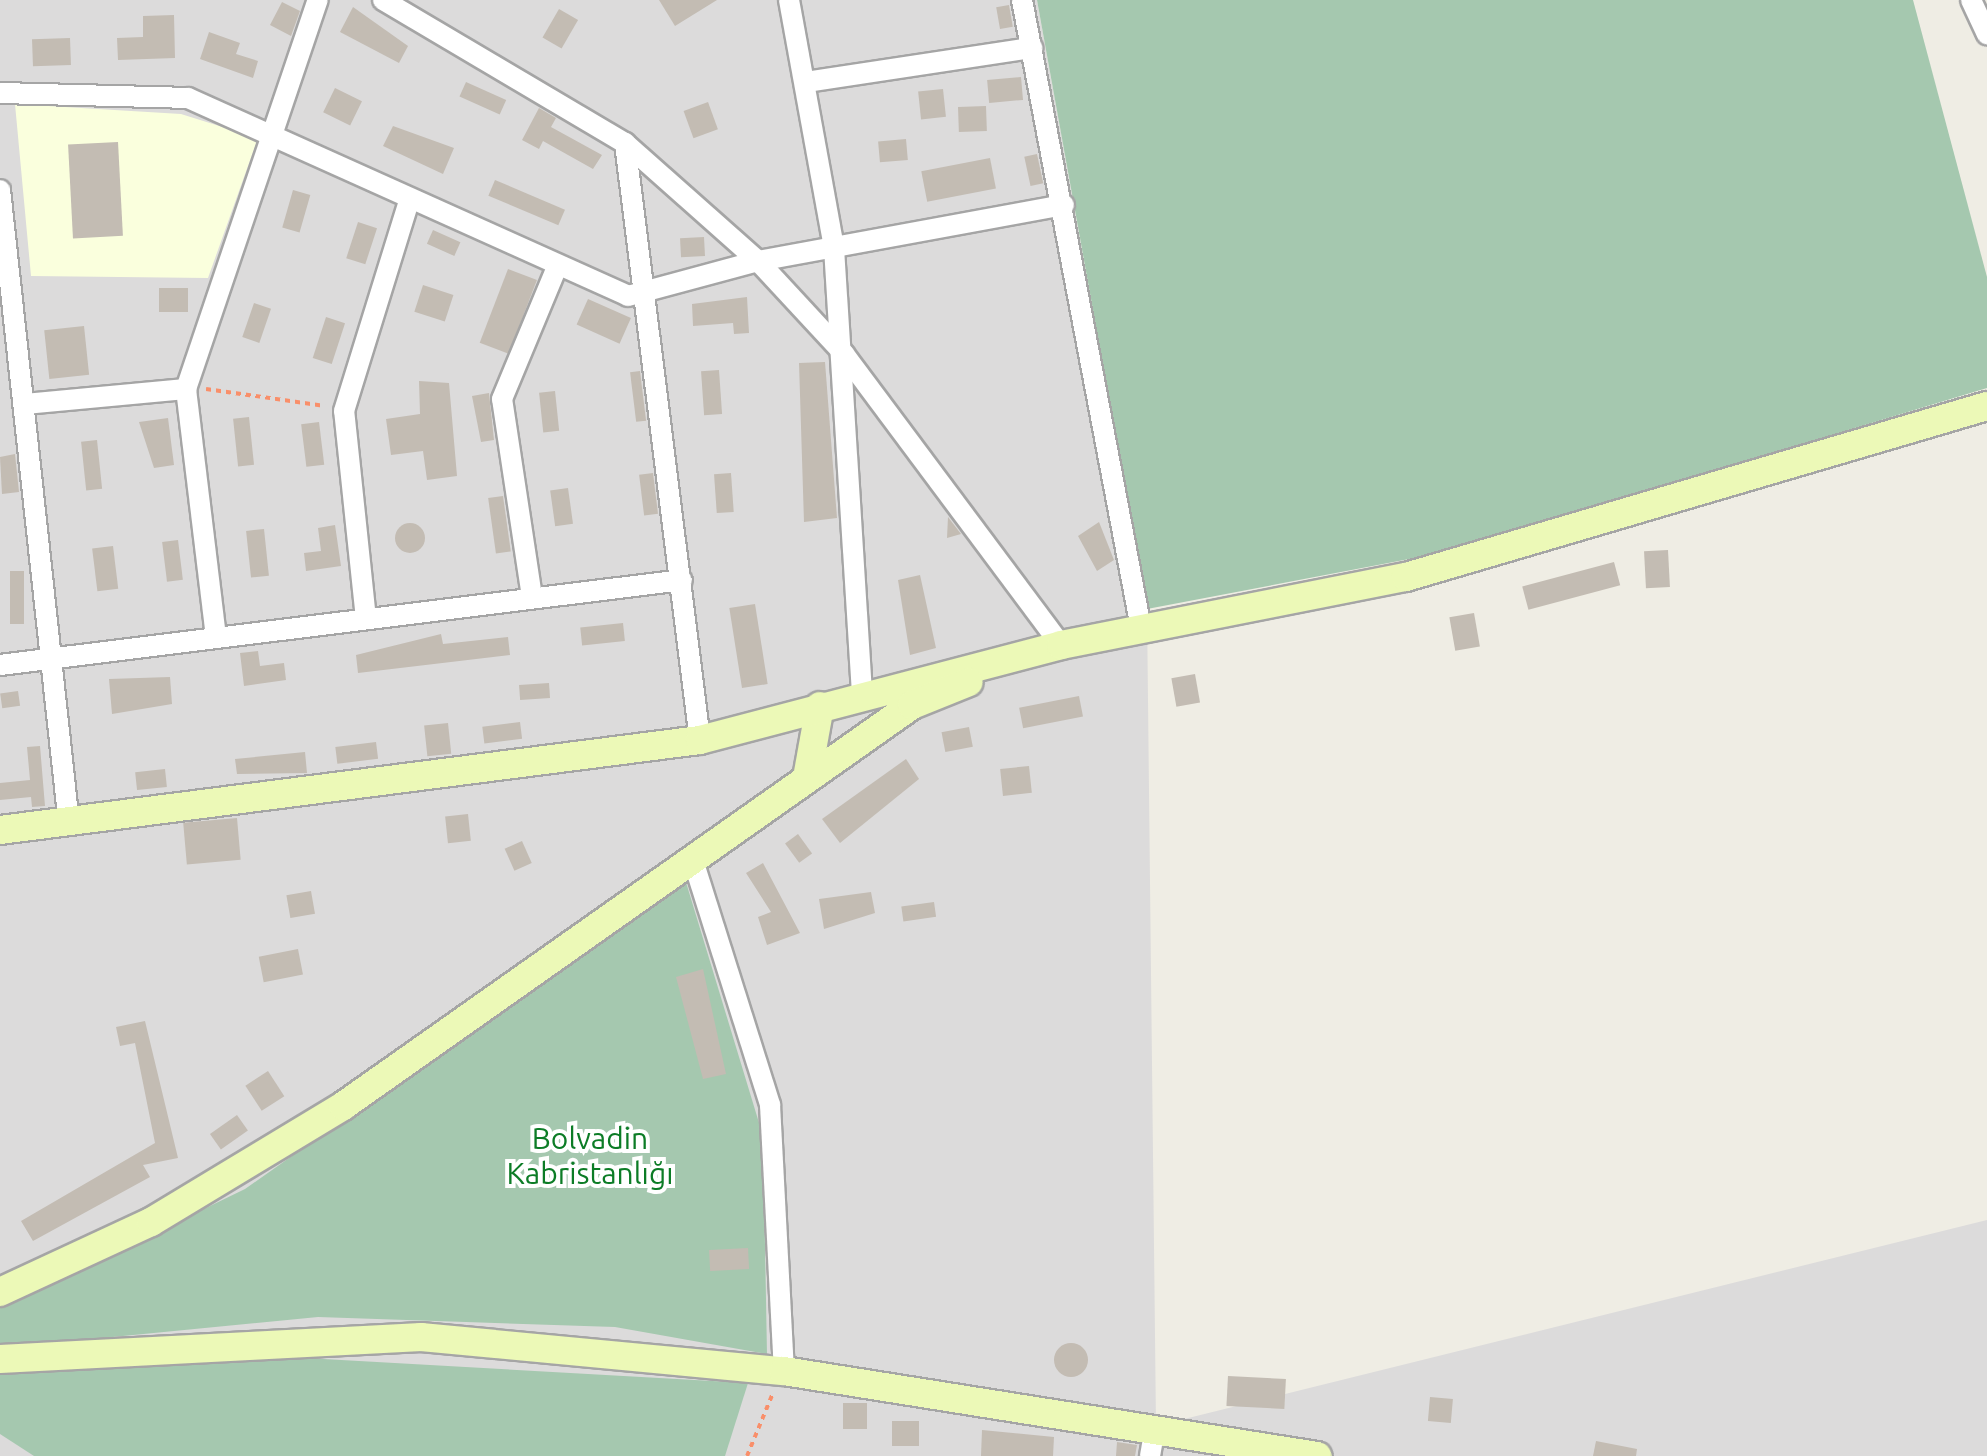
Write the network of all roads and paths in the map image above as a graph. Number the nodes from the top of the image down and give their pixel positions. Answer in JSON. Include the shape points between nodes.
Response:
{"nodes":[{"id":1,"x":318,"y":0,"type":"edge"},
{"id":2,"x":383,"y":0,"type":"edge"},
{"id":3,"x":789,"y":0,"type":"edge"},
{"id":4,"x":1022,"y":0,"type":"edge"},
{"id":5,"x":1972,"y":0,"type":"edge"},
{"id":6,"x":1987,"y":35,"type":"edge"},
{"id":7,"x":1032,"y":48,"type":"junction"},
{"id":8,"x":806,"y":82,"type":"junction"},
{"id":9,"x":0,"y":93,"type":"edge"},
{"id":10,"x":268,"y":130,"type":"junction"},
{"id":11,"x":626,"y":143,"type":"junction"},
{"id":12,"x":0,"y":190,"type":"edge"},
{"id":13,"x":409,"y":202,"type":"junction"},
{"id":14,"x":1064,"y":205,"type":"junction"},
{"id":15,"x":4,"y":247,"type":"edge"},
{"id":16,"x":834,"y":248,"type":"junction"},
{"id":17,"x":758,"y":261,"type":"junction"},
{"id":18,"x":557,"y":267,"type":"junction"},
{"id":19,"x":642,"y":286,"type":"junction"},
{"id":20,"x":844,"y":354,"type":"junction"},
{"id":21,"x":186,"y":389,"type":"junction"},
{"id":22,"x":24,"y":404,"type":"junction"},
{"id":23,"x":1987,"y":406,"type":"edge"},
{"id":24,"x":344,"y":411,"type":"junction"},
{"id":25,"x":682,"y":580,"type":"junction"},
{"id":26,"x":532,"y":598,"type":"junction"},
{"id":27,"x":366,"y":619,"type":"junction"},
{"id":28,"x":1141,"y":628,"type":"junction"},
{"id":29,"x":216,"y":636,"type":"junction"},
{"id":30,"x":1061,"y":645,"type":"junction"},
{"id":31,"x":53,"y":658,"type":"junction"},
{"id":32,"x":0,"y":665,"type":"edge"},
{"id":33,"x":862,"y":695,"type":"junction"},
{"id":34,"x":820,"y":706,"type":"junction"},
{"id":35,"x":700,"y":740,"type":"junction"},
{"id":36,"x":807,"y":778,"type":"junction"},
{"id":37,"x":69,"y":824,"type":"junction"},
{"id":38,"x":0,"y":830,"type":"edge"},
{"id":39,"x":692,"y":857,"type":"junction"},
{"id":40,"x":0,"y":1292,"type":"edge"},
{"id":41,"x":0,"y":1359,"type":"edge"},
{"id":42,"x":784,"y":1371,"type":"junction"},
{"id":43,"x":1156,"y":1427,"type":"junction"},
{"id":44,"x":747,"y":1456,"type":"edge"},
{"id":45,"x":1150,"y":1456,"type":"edge"},
{"id":46,"x":1317,"y":1456,"type":"edge"}],
"edges":[{"from":1,"to":10,"type":"street"},
{"from":2,"to":11,"type":"street"},
{"from":3,"to":8,"type":"street"},
{"from":4,"to":7,"type":"street"},
{"from":5,"to":6,"type":"street"},
{"from":7,"to":8,"type":"street"},
{"from":7,"to":14,"type":"street"},
{"from":8,"to":16,"type":"street"},
{"from":9,"to":10,"type":"street","via":[[188,98]]},
{"from":10,"to":13,"type":"street"},
{"from":10,"to":21,"type":"street"},
{"from":11,"to":17,"type":"street"},
{"from":11,"to":19,"type":"street"},
{"from":12,"to":15,"type":"street"},
{"from":13,"to":18,"type":"street"},
{"from":13,"to":24,"type":"street"},
{"from":14,"to":16,"type":"street"},
{"from":14,"to":28,"type":"street"},
{"from":15,"to":22,"type":"street"},
{"from":16,"to":17,"type":"street"},
{"from":16,"to":20,"type":"street"},
{"from":17,"to":19,"type":"street"},
{"from":17,"to":20,"type":"street"},
{"from":18,"to":19,"type":"street","via":[[628,296]]},
{"from":18,"to":26,"type":"street","via":[[502,399]]},
{"from":19,"to":25,"type":"street"},
{"from":20,"to":30,"type":"street"},
{"from":20,"to":33,"type":"street"},
{"from":21,"to":22,"type":"street"},
{"from":21,"to":24,"type":"path","via":[[271,392]]},
{"from":21,"to":29,"type":"street"},
{"from":22,"to":31,"type":"street"},
{"from":23,"to":28,"type":"street","via":[[1406,577]]},
{"from":24,"to":27,"type":"street"},
{"from":25,"to":26,"type":"street"},
{"from":25,"to":35,"type":"street"},
{"from":26,"to":27,"type":"street"},
{"from":27,"to":29,"type":"street"},
{"from":28,"to":30,"type":"street"},
{"from":29,"to":31,"type":"street"},
{"from":30,"to":33,"type":"street"},
{"from":30,"to":36,"type":"street","via":[[912,706]]},
{"from":31,"to":32,"type":"street"},
{"from":31,"to":37,"type":"street"},
{"from":33,"to":34,"type":"street"},
{"from":34,"to":35,"type":"street"},
{"from":34,"to":36,"type":"street"},
{"from":35,"to":37,"type":"street"},
{"from":36,"to":39,"type":"street"},
{"from":37,"to":38,"type":"street"},
{"from":39,"to":40,"type":"street","via":[[342,1106],[151,1222]]},
{"from":39,"to":42,"type":"street","via":[[770,1105]]},
{"from":41,"to":42,"type":"street","via":[[421,1337]]},
{"from":42,"to":43,"type":"street"},
{"from":42,"to":44,"type":"path"},
{"from":43,"to":45,"type":"street"},
{"from":43,"to":46,"type":"street"}]}
